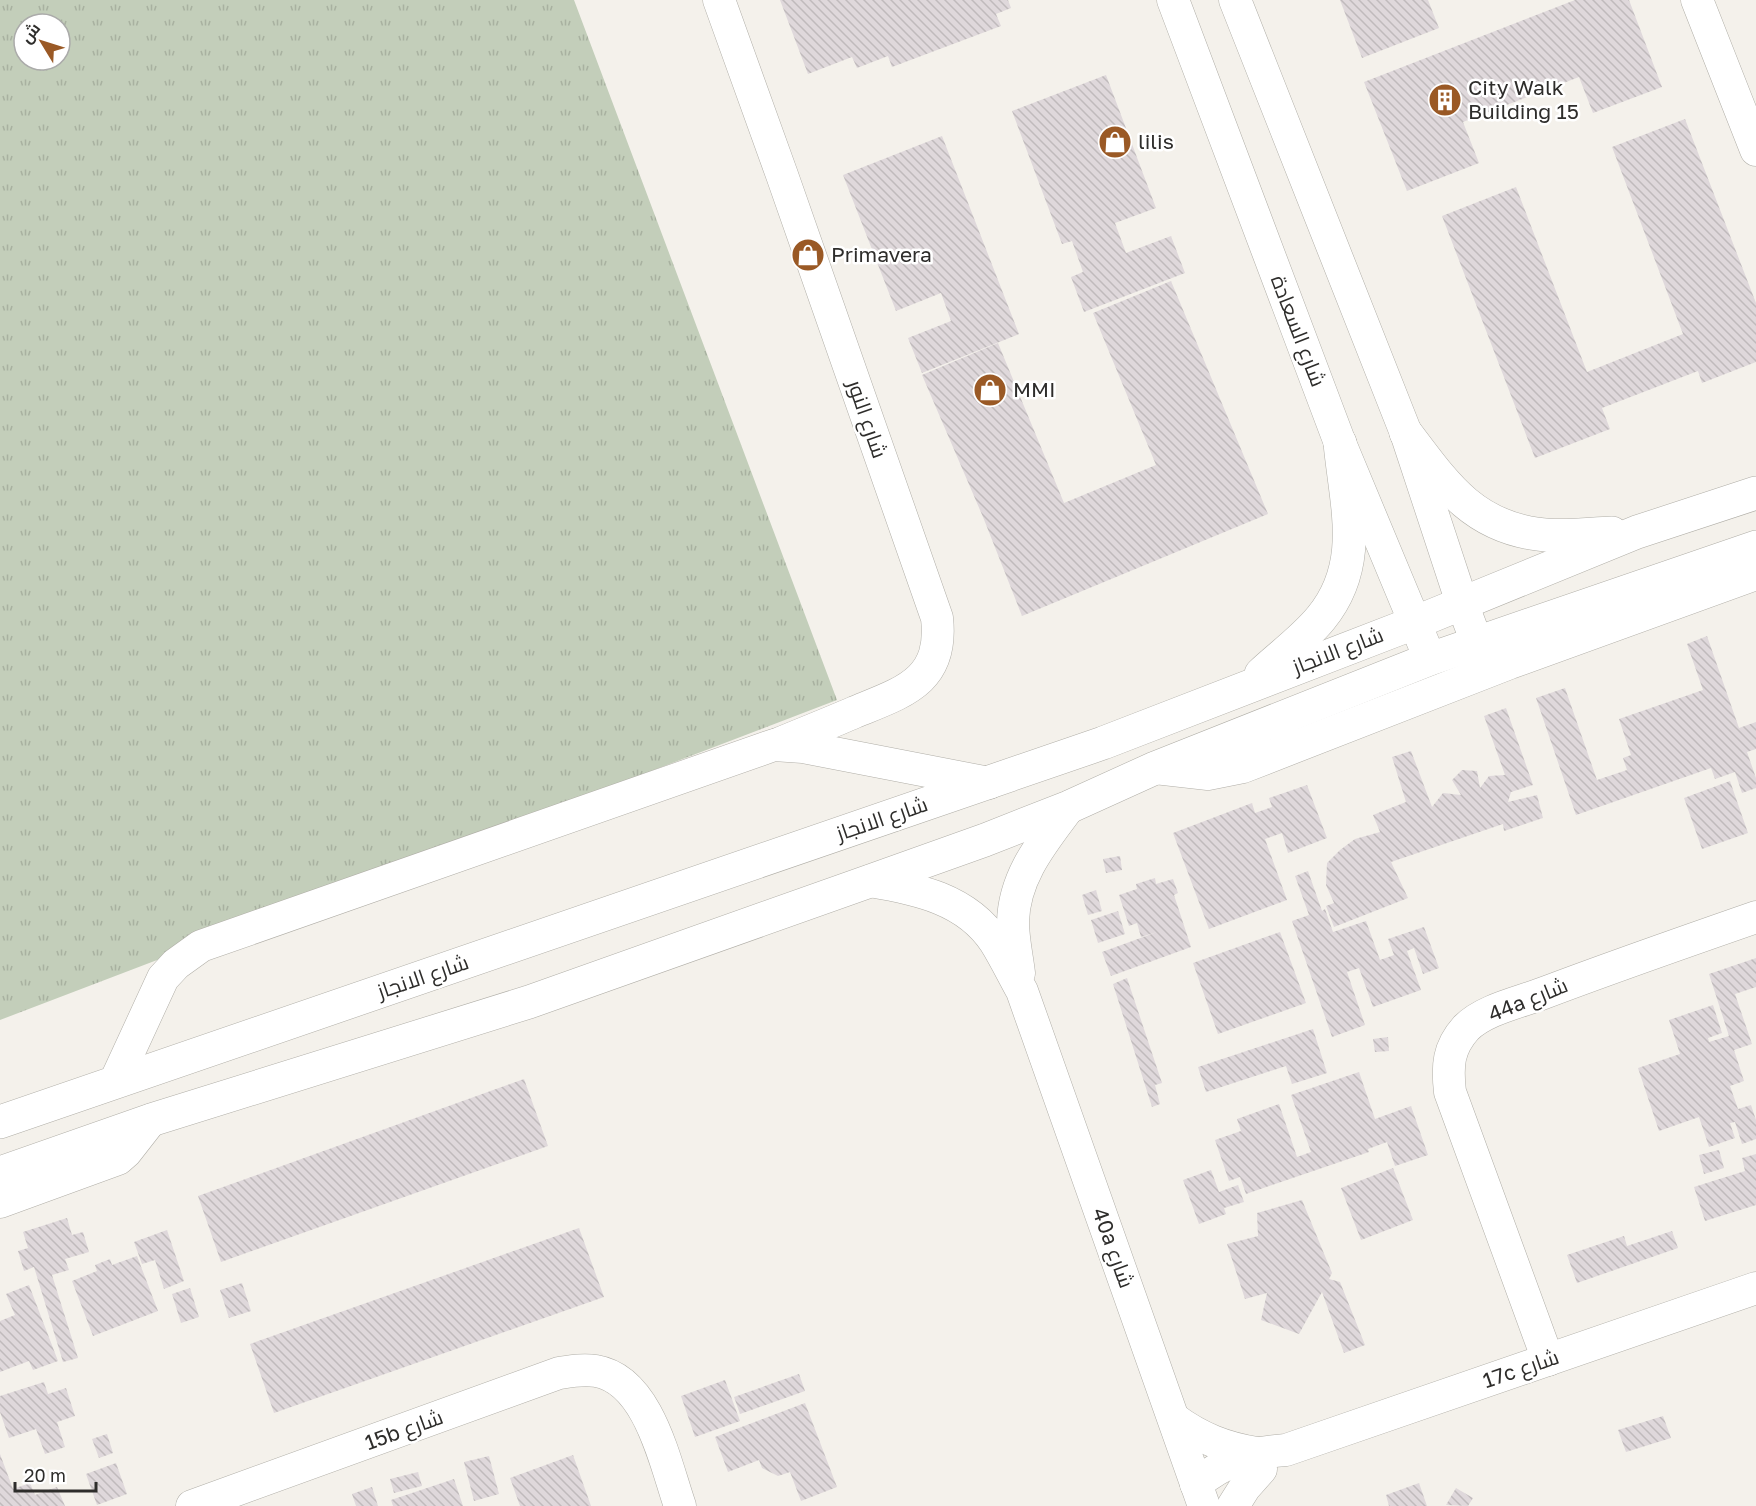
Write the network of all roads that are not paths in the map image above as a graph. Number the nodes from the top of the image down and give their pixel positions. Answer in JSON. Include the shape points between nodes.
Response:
{"nodes":[{"id":1,"x":1173,"y":0,"type":"edge"},
{"id":2,"x":1235,"y":0,"type":"edge"},
{"id":3,"x":1700,"y":1,"type":"edge"},
{"id":4,"x":718,"y":2,"type":"edge"},
{"id":5,"x":1756,"y":150,"type":"edge"},
{"id":6,"x":1406,"y":433,"type":"junction"},
{"id":7,"x":1340,"y":442,"type":"junction"},
{"id":8,"x":1756,"y":493,"type":"edge"},
{"id":9,"x":1637,"y":532,"type":"junction"},
{"id":10,"x":1756,"y":547,"type":"edge"},
{"id":11,"x":1756,"y":574,"type":"edge"},
{"id":12,"x":1462,"y":603,"type":"junction"},
{"id":13,"x":1414,"y":622,"type":"junction"},
{"id":14,"x":1478,"y":643,"type":"junction"},
{"id":15,"x":1430,"y":659,"type":"junction"},
{"id":16,"x":1248,"y":686,"type":"junction"},
{"id":17,"x":774,"y":745,"type":"junction"},
{"id":18,"x":1155,"y":768,"type":"junction"},
{"id":19,"x":989,"y":783,"type":"junction"},
{"id":20,"x":1069,"y":807,"type":"junction"},
{"id":21,"x":870,"y":881,"type":"junction"},
{"id":22,"x":1756,"y":917,"type":"edge"},
{"id":23,"x":1022,"y":991,"type":"junction"},
{"id":24,"x":115,"y":1082,"type":"junction"},
{"id":25,"x":33,"y":1110,"type":"junction"},
{"id":26,"x":0,"y":1114,"type":"edge"},
{"id":27,"x":151,"y":1120,"type":"junction"},
{"id":28,"x":0,"y":1122,"type":"edge"},
{"id":29,"x":0,"y":1173,"type":"edge"},
{"id":30,"x":0,"y":1202,"type":"edge"},
{"id":31,"x":1756,"y":1288,"type":"edge"},
{"id":32,"x":1548,"y":1360,"type":"junction"},
{"id":33,"x":1174,"y":1419,"type":"junction"},
{"id":34,"x":1268,"y":1458,"type":"junction"},
{"id":35,"x":1200,"y":1495,"type":"edge"},
{"id":36,"x":201,"y":1505,"type":"edge"},
{"id":37,"x":680,"y":1506,"type":"edge"},
{"id":38,"x":1233,"y":1506,"type":"edge"}],
"edges":[{"from":1,"to":7,"type":"street","name":"شارع السعادة"},
{"from":2,"to":6,"type":"street"},
{"from":3,"to":5,"type":"street"},
{"from":4,"to":17,"type":"street","name":"شارع النور","via":[[937,618],[934,659],[908,690]]},
{"from":6,"to":9,"type":"street","via":[[1459,499],[1510,528],[1539,534]]},
{"from":6,"to":12,"type":"street"},
{"from":7,"to":13,"type":"street","name":"شارع السعادة"},
{"from":7,"to":16,"type":"street","via":[[1351,525],[1342,583],[1320,619]]},
{"from":8,"to":9,"type":"street","name":"شارع الانجاز"},
{"from":9,"to":12,"type":"street","name":"شارع الانجاز"},
{"from":10,"to":14,"type":"street","name":"شارع الانجاز"},
{"from":11,"to":18,"type":"street","via":[[1510,663],[1243,767],[1208,774]]},
{"from":12,"to":13,"type":"street","name":"شارع الانجاز"},
{"from":12,"to":14,"type":"street"},
{"from":13,"to":15,"type":"street","name":"شارع السعادة"},
{"from":13,"to":16,"type":"street","name":"شارع الانجاز"},
{"from":14,"to":15,"type":"street","name":"شارع الانجاز"},
{"from":15,"to":18,"type":"street","name":"شارع الانجاز"},
{"from":16,"to":19,"type":"street","name":"شارع الانجاز"},
{"from":17,"to":19,"type":"street"},
{"from":17,"to":24,"type":"street","name":"شارع النور","via":[[201,946],[163,978]]},
{"from":18,"to":20,"type":"street","name":"شارع الانجاز"},
{"from":19,"to":24,"type":"street","name":"شارع الانجاز"},
{"from":20,"to":21,"type":"street","name":"شارع الانجاز"},
{"from":20,"to":23,"type":"street","name":"40a شارع","via":[[1029,862],[1020,883],[1013,921]]},
{"from":21,"to":23,"type":"street","name":"40a شارع","via":[[913,888],[965,912],[994,941]]},
{"from":21,"to":27,"type":"street","name":"شارع الانجاز","via":[[529,1002]]},
{"from":22,"to":32,"type":"street","name":"44a شارع","via":[[1487,1014],[1467,1027],[1454,1046],[1448,1068],[1450,1092]]},
{"from":23,"to":33,"type":"street","name":"40a شارع"},
{"from":24,"to":25,"type":"street","name":"شارع الانجاز"},
{"from":25,"to":26,"type":"street"},
{"from":25,"to":28,"type":"street","name":"شارع الانجاز"},
{"from":27,"to":29,"type":"street","name":"شارع الانجاز"},
{"from":27,"to":30,"type":"street","via":[[118,1159]]},
{"from":31,"to":32,"type":"street","name":"17c شارع"},
{"from":32,"to":34,"type":"street","name":"17c شارع"},
{"from":33,"to":34,"type":"street","via":[[1213,1442]]},
{"from":33,"to":35,"type":"street","name":"40a شارع"},
{"from":34,"to":35,"type":"street","name":"17c شارع","via":[[1225,1464]]},
{"from":34,"to":38,"type":"street"},
{"from":36,"to":37,"type":"street","name":"15b شارع","via":[[559,1373],[579,1370],[598,1372],[631,1392],[652,1425]]}]}
